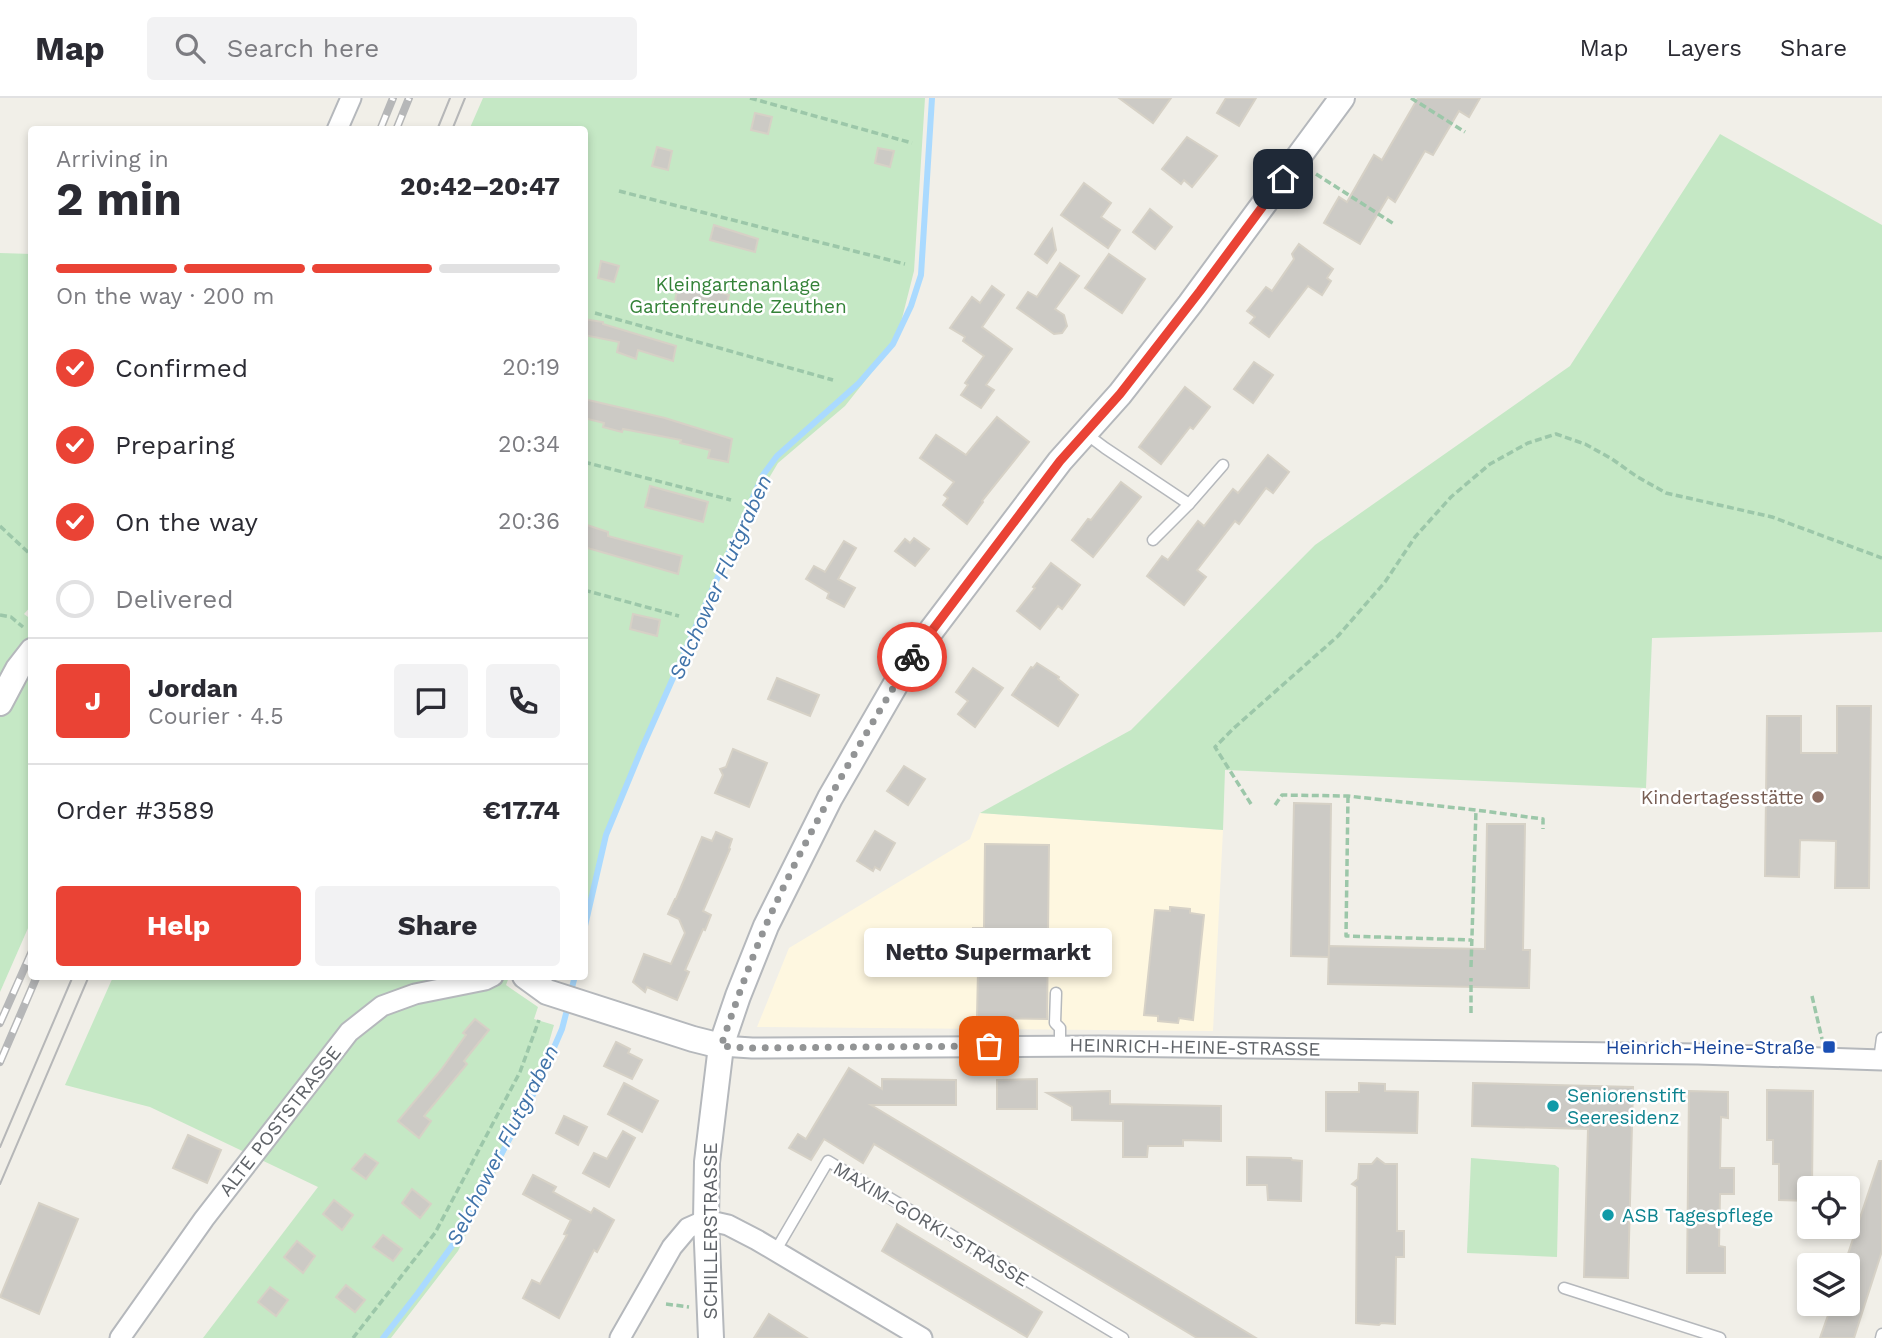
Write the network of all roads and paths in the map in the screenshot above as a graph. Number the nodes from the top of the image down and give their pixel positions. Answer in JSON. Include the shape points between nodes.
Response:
{"nodes":[{"id":1,"x":351,"y":98,"type":"edge"},
{"id":2,"x":750,"y":98,"type":"edge"},
{"id":3,"x":1342,"y":98,"type":"edge"},
{"id":4,"x":1411,"y":98,"type":"edge"},
{"id":5,"x":339,"y":126,"type":"edge"},
{"id":6,"x":1465,"y":132,"type":"dead end"},
{"id":7,"x":912,"y":143,"type":"dead end"},
{"id":8,"x":1316,"y":174,"type":"dead end"},
{"id":9,"x":619,"y":191,"type":"dead end"},
{"id":10,"x":1394,"y":224,"type":"dead end"},
{"id":11,"x":905,"y":264,"type":"dead end"},
{"id":12,"x":595,"y":313,"type":"dead end"},
{"id":13,"x":833,"y":380,"type":"dead end"},
{"id":14,"x":1084,"y":433,"type":"junction"},
{"id":15,"x":588,"y":463,"type":"edge"},
{"id":16,"x":1223,"y":465,"type":"dead end"},
{"id":17,"x":731,"y":500,"type":"dead end"},
{"id":18,"x":1189,"y":504,"type":"junction"},
{"id":19,"x":0,"y":526,"type":"edge"},
{"id":20,"x":1153,"y":540,"type":"dead end"},
{"id":21,"x":28,"y":552,"type":"edge"},
{"id":22,"x":1882,"y":558,"type":"edge"},
{"id":23,"x":588,"y":591,"type":"edge"},
{"id":24,"x":0,"y":615,"type":"edge"},
{"id":25,"x":679,"y":616,"type":"dead end"},
{"id":26,"x":23,"y":627,"type":"dead end"},
{"id":27,"x":28,"y":656,"type":"edge"},
{"id":28,"x":0,"y":703,"type":"edge"},
{"id":29,"x":1348,"y":796,"type":"junction"},
{"id":30,"x":1251,"y":804,"type":"dead end"},
{"id":31,"x":1275,"y":805,"type":"dead end"},
{"id":32,"x":1476,"y":810,"type":"junction"},
{"id":33,"x":1543,"y":828,"type":"dead end"},
{"id":34,"x":1472,"y":940,"type":"junction"},
{"id":35,"x":1471,"y":967,"type":"dead end"},
{"id":36,"x":1471,"y":978,"type":"dead end"},
{"id":37,"x":485,"y":980,"type":"edge"},
{"id":38,"x":530,"y":980,"type":"edge"},
{"id":39,"x":1056,"y":993,"type":"dead end"},
{"id":40,"x":1812,"y":996,"type":"dead end"},
{"id":41,"x":1471,"y":1013,"type":"dead end"},
{"id":42,"x":539,"y":1020,"type":"dead end"},
{"id":43,"x":1882,"y":1038,"type":"edge"},
{"id":44,"x":1823,"y":1045,"type":"dead end"},
{"id":45,"x":721,"y":1046,"type":"junction"},
{"id":46,"x":1060,"y":1046,"type":"junction"},
{"id":47,"x":1880,"y":1060,"type":"edge"},
{"id":48,"x":706,"y":1220,"type":"junction"},
{"id":49,"x":776,"y":1250,"type":"junction"},
{"id":50,"x":1564,"y":1288,"type":"dead end"},
{"id":51,"x":666,"y":1304,"type":"dead end"},
{"id":52,"x":691,"y":1307,"type":"dead end"},
{"id":53,"x":120,"y":1338,"type":"edge"},
{"id":54,"x":353,"y":1338,"type":"edge"},
{"id":55,"x":620,"y":1338,"type":"edge"},
{"id":56,"x":711,"y":1338,"type":"edge"},
{"id":57,"x":922,"y":1338,"type":"edge"},
{"id":58,"x":1123,"y":1338,"type":"edge"},
{"id":59,"x":1720,"y":1338,"type":"edge"}],
"edges":[{"from":1,"to":5,"type":"street"},
{"from":2,"to":7,"type":"path"},
{"from":3,"to":14,"type":"street","name":"SCHILLERSTRASSE","via":[[1182,314]]},
{"from":4,"to":6,"type":"path"},
{"from":8,"to":10,"type":"path"},
{"from":9,"to":11,"type":"path"},
{"from":12,"to":13,"type":"path"},
{"from":14,"to":18,"type":"lane"},
{"from":14,"to":45,"type":"street","name":"SCHILLERSTRASSE","via":[[912,656],[885,701],[777,901]]},
{"from":15,"to":17,"type":"path"},
{"from":16,"to":18,"type":"lane"},
{"from":18,"to":20,"type":"lane"},
{"from":19,"to":21,"type":"path"},
{"from":22,"to":30,"type":"path","via":[[1772,517],[1666,493],[1586,444],[1566,437],[1556,434],[1528,443],[1490,464],[1451,497],[1338,636],[1215,747]]},
{"from":23,"to":25,"type":"path"},
{"from":24,"to":26,"type":"path"},
{"from":27,"to":28,"type":"street"},
{"from":29,"to":31,"type":"path","via":[[1282,795]]},
{"from":29,"to":32,"type":"path"},
{"from":29,"to":34,"type":"path","via":[[1346,936]]},
{"from":32,"to":33,"type":"path","via":[[1543,819]]},
{"from":32,"to":34,"type":"path"},
{"from":34,"to":35,"type":"path"},
{"from":36,"to":41,"type":"path"},
{"from":37,"to":53,"type":"street","name":"ALTE POSTSTRASSE","via":[[382,1006],[349,1032],[204,1219]]},
{"from":38,"to":45,"type":"street","name":"HEINRICH-HEINE-STRASSE","via":[[547,992],[593,1008]]},
{"from":39,"to":46,"type":"lane"},
{"from":40,"to":44,"type":"path"},
{"from":42,"to":54,"type":"path","via":[[520,1072],[435,1233]]},
{"from":43,"to":47,"type":"lane","name":"HEINRICH-HEINE-STRASSE"},
{"from":45,"to":46,"type":"street","name":"HEINRICH-HEINE-STRASSE"},
{"from":45,"to":48,"type":"street","name":"SCHILLERSTRASSE","via":[[706,1162]]},
{"from":46,"to":47,"type":"street","name":"HEINRICH-HEINE-STRASSE"},
{"from":48,"to":49,"type":"street","via":[[728,1225]]},
{"from":48,"to":55,"type":"street","via":[[688,1227],[672,1247]]},
{"from":48,"to":56,"type":"street","name":"SCHILLERSTRASSE"},
{"from":49,"to":57,"type":"street"},
{"from":49,"to":58,"type":"lane","name":"MAXIM-GORKI-STRASSE","via":[[828,1161]]},
{"from":50,"to":59,"type":"lane"},
{"from":51,"to":52,"type":"path"}]}
